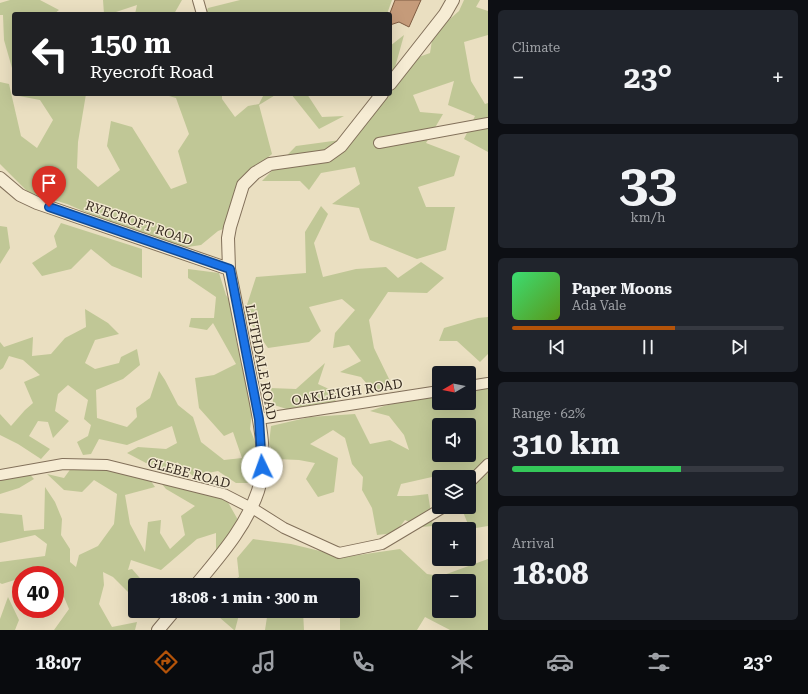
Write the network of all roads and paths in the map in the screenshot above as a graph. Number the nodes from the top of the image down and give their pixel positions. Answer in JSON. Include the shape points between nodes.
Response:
{"nodes":[{"id":1,"x":198,"y":0,"type":"edge"},
{"id":2,"x":453,"y":0,"type":"edge"},
{"id":3,"x":201,"y":12,"type":"edge"},
{"id":4,"x":392,"y":81,"type":"edge"},
{"id":5,"x":380,"y":96,"type":"edge"},
{"id":6,"x":488,"y":123,"type":"edge"},
{"id":7,"x":379,"y":143,"type":"dead end"},
{"id":8,"x":0,"y":178,"type":"edge"},
{"id":9,"x":230,"y":269,"type":"junction"},
{"id":10,"x":488,"y":383,"type":"edge"},
{"id":11,"x":476,"y":385,"type":"edge"},
{"id":12,"x":432,"y":392,"type":"edge"},
{"id":13,"x":259,"y":419,"type":"junction"},
{"id":14,"x":488,"y":464,"type":"edge"},
{"id":15,"x":0,"y":475,"type":"edge"},
{"id":16,"x":476,"y":476,"type":"edge"},
{"id":17,"x":250,"y":508,"type":"junction"},
{"id":18,"x":432,"y":514,"type":"edge"},
{"id":19,"x":202,"y":578,"type":"edge"},
{"id":20,"x":168,"y":618,"type":"edge"},
{"id":21,"x":158,"y":630,"type":"edge"}],
"edges":[{"from":1,"to":3,"type":"street"},
{"from":2,"to":4,"type":"street"},
{"from":5,"to":9,"type":"street","name":"LEITHDALE ROAD","via":[[341,146],[327,156],[270,164],[255,173],[244,185],[228,238]]},
{"from":6,"to":7,"type":"street"},
{"from":8,"to":9,"type":"street","name":"RYECROFT ROAD","via":[[20,195],[37,203]]},
{"from":9,"to":13,"type":"street","name":"LEITHDALE ROAD"},
{"from":10,"to":11,"type":"street"},
{"from":12,"to":13,"type":"street","name":"OAKLEIGH ROAD"},
{"from":13,"to":17,"type":"street","name":"LEITHDALE ROAD","via":[[262,467],[257,492]]},
{"from":14,"to":16,"type":"street"},
{"from":15,"to":17,"type":"street","name":"GLEBE ROAD","via":[[63,464],[107,465],[224,494]]},
{"from":17,"to":18,"type":"street","name":"GLEBE ROAD","via":[[284,528],[339,553],[382,544]]},
{"from":17,"to":19,"type":"street","name":"LEITHDALE ROAD","via":[[227,546]]},
{"from":20,"to":21,"type":"street"}]}
